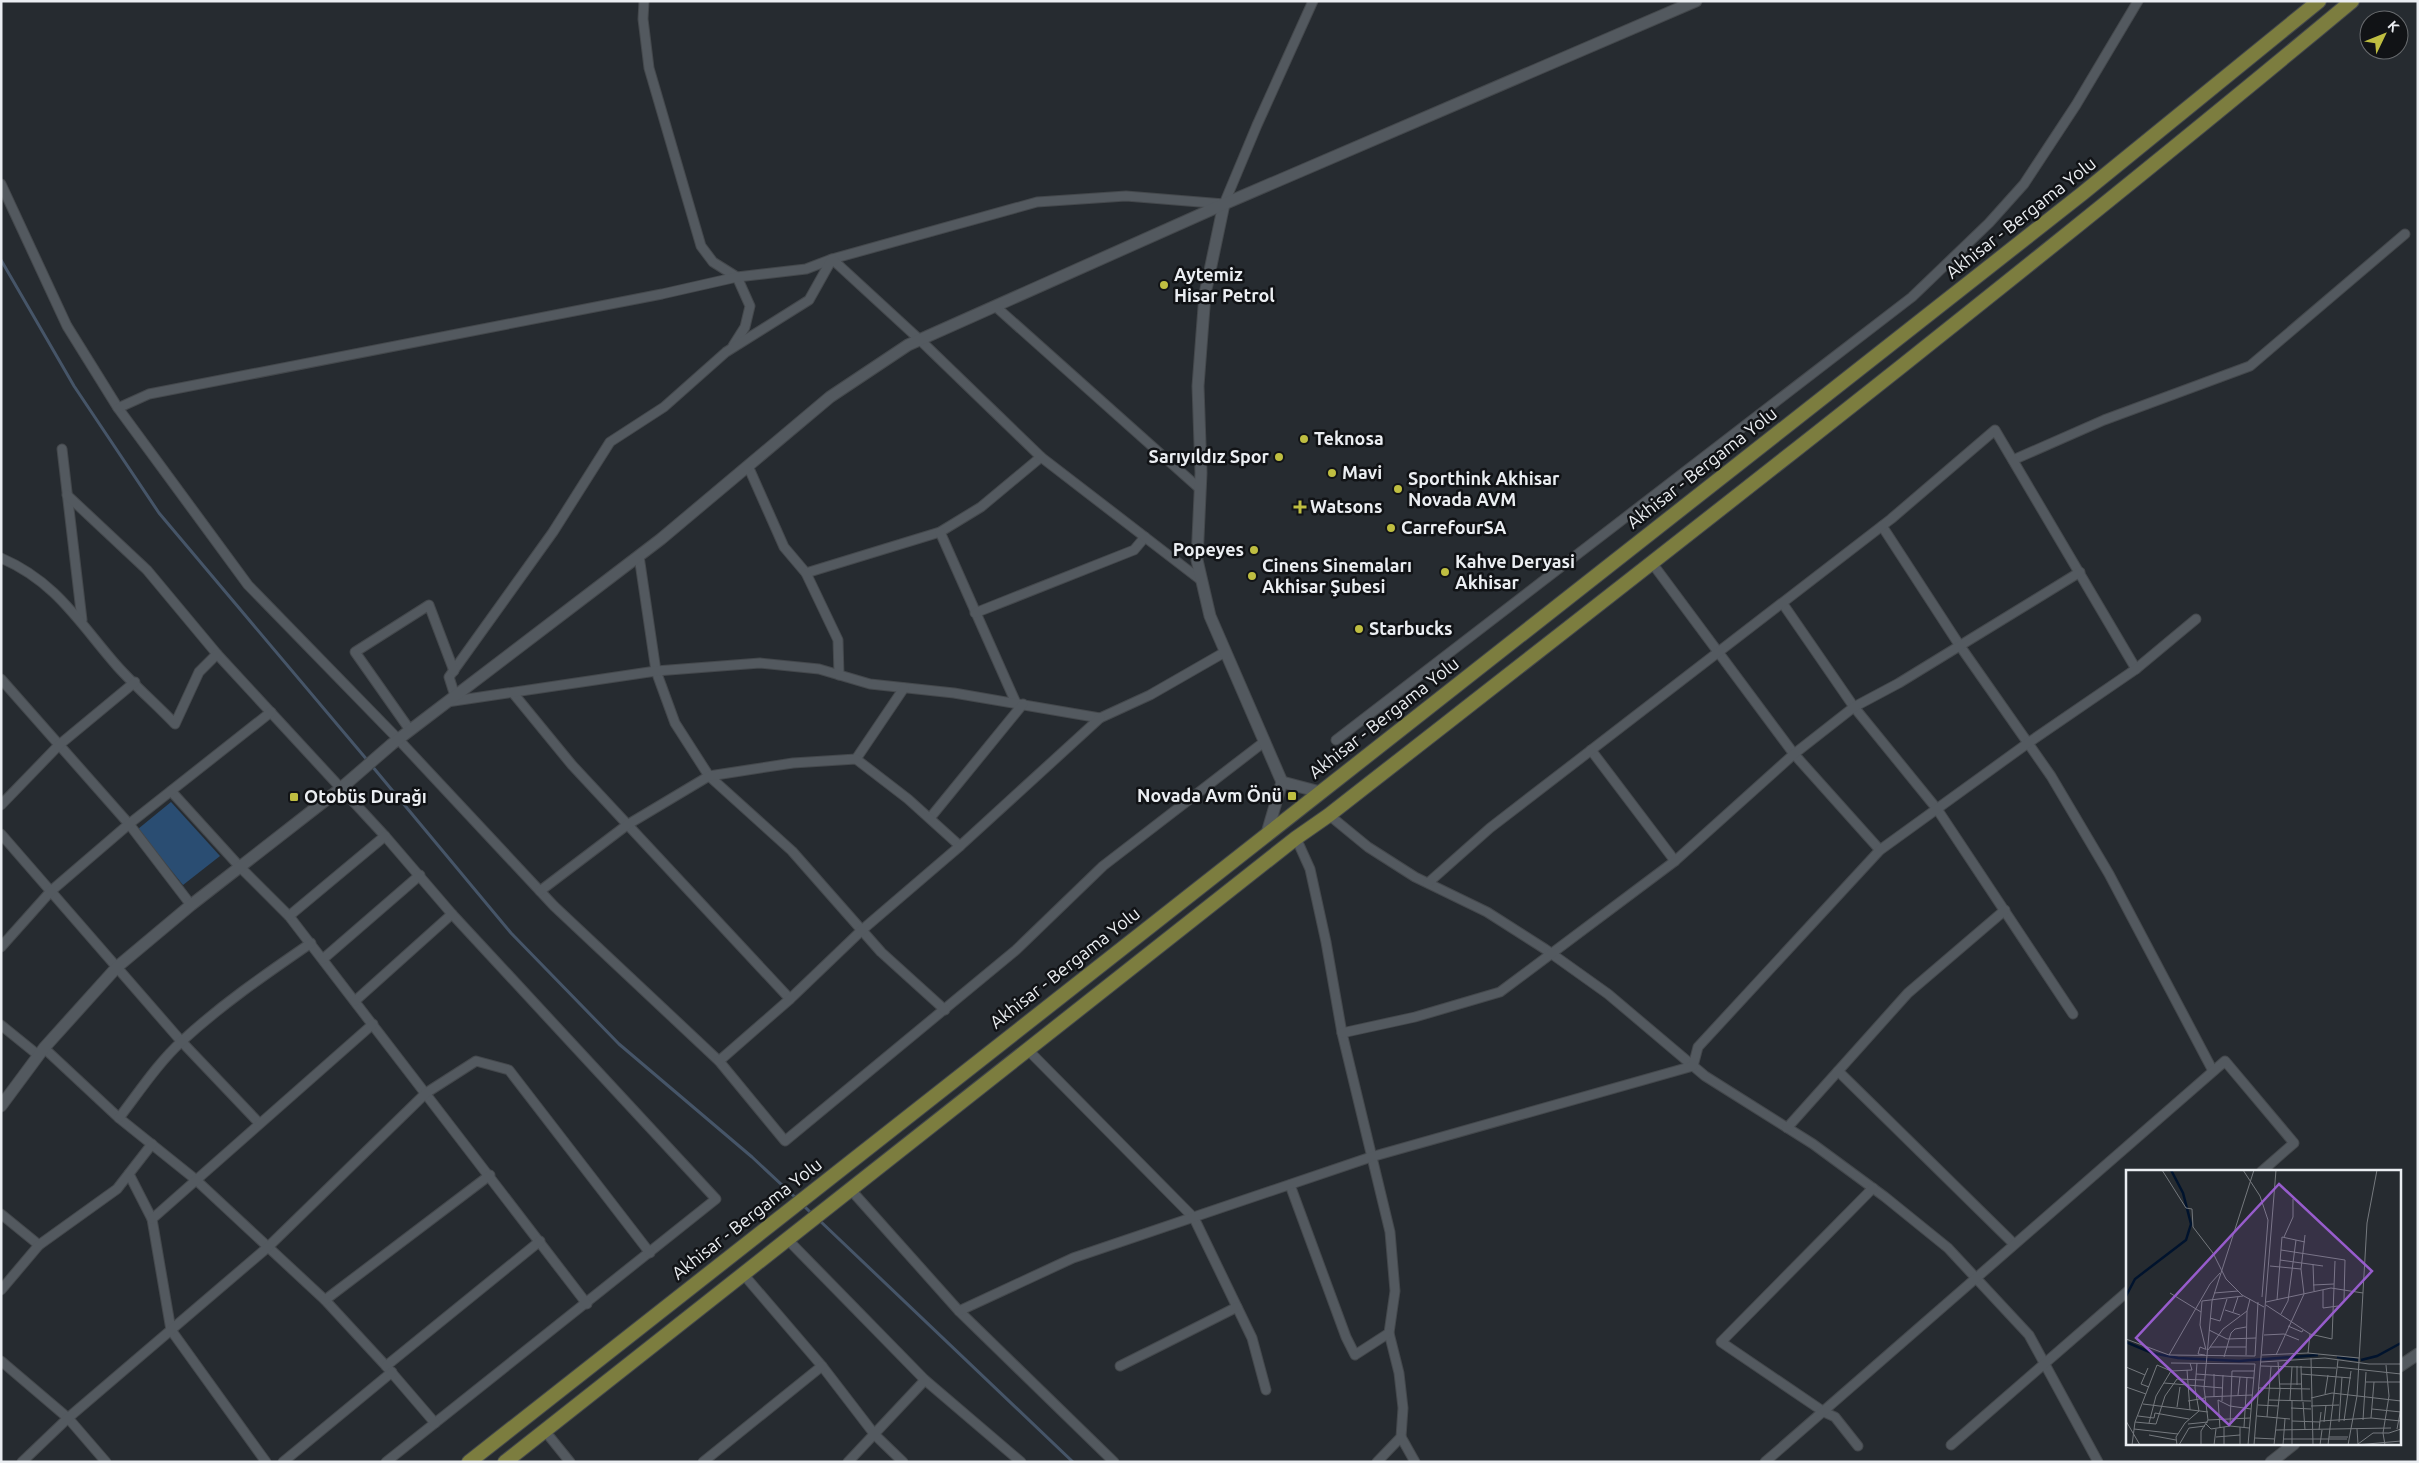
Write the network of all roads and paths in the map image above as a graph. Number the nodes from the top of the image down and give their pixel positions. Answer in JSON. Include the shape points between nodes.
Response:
{"nodes":[{"id":1,"x":644,"y":1,"type":"edge"},
{"id":2,"x":1313,"y":1,"type":"edge"},
{"id":3,"x":1696,"y":1,"type":"edge"},
{"id":4,"x":2138,"y":1,"type":"edge"},
{"id":5,"x":2319,"y":1,"type":"edge"},
{"id":6,"x":2352,"y":1,"type":"edge"},
{"id":7,"x":1,"y":184,"type":"edge"},
{"id":8,"x":1224,"y":204,"type":"junction"},
{"id":9,"x":2406,"y":234,"type":"dead end"},
{"id":10,"x":832,"y":259,"type":"junction"},
{"id":11,"x":737,"y":277,"type":"junction"},
{"id":12,"x":995,"y":306,"type":"junction"},
{"id":13,"x":920,"y":340,"type":"junction"},
{"id":14,"x":731,"y":349,"type":"junction"},
{"id":15,"x":118,"y":408,"type":"junction"},
{"id":16,"x":62,"y":450,"type":"dead end"},
{"id":17,"x":1041,"y":457,"type":"junction"},
{"id":18,"x":2013,"y":460,"type":"junction"},
{"id":19,"x":748,"y":466,"type":"junction"},
{"id":20,"x":1200,"y":490,"type":"junction"},
{"id":21,"x":67,"y":495,"type":"junction"},
{"id":22,"x":1882,"y":526,"type":"junction"},
{"id":23,"x":940,"y":532,"type":"junction"},
{"id":24,"x":1144,"y":537,"type":"junction"},
{"id":25,"x":639,"y":556,"type":"junction"},
{"id":26,"x":1,"y":558,"type":"edge"},
{"id":27,"x":1652,"y":563,"type":"junction"},
{"id":28,"x":2080,"y":572,"type":"junction"},
{"id":29,"x":806,"y":573,"type":"junction"},
{"id":30,"x":1202,"y":581,"type":"junction"},
{"id":31,"x":1782,"y":604,"type":"junction"},
{"id":32,"x":975,"y":612,"type":"junction"},
{"id":33,"x":2196,"y":618,"type":"dead end"},
{"id":34,"x":82,"y":621,"type":"junction"},
{"id":35,"x":1960,"y":646,"type":"junction"},
{"id":36,"x":1225,"y":652,"type":"junction"},
{"id":37,"x":1720,"y":653,"type":"junction"},
{"id":38,"x":217,"y":654,"type":"junction"},
{"id":39,"x":2136,"y":669,"type":"junction"},
{"id":40,"x":454,"y":671,"type":"junction"},
{"id":41,"x":656,"y":671,"type":"junction"},
{"id":42,"x":839,"y":675,"type":"junction"},
{"id":43,"x":1,"y":679,"type":"edge"},
{"id":44,"x":135,"y":682,"type":"junction"},
{"id":45,"x":904,"y":688,"type":"junction"},
{"id":46,"x":513,"y":692,"type":"junction"},
{"id":47,"x":450,"y":699,"type":"junction"},
{"id":48,"x":1020,"y":704,"type":"junction"},
{"id":49,"x":1854,"y":706,"type":"junction"},
{"id":50,"x":271,"y":712,"type":"junction"},
{"id":51,"x":1100,"y":718,"type":"junction"},
{"id":52,"x":410,"y":730,"type":"junction"},
{"id":53,"x":1336,"y":740,"type":"dead end"},
{"id":54,"x":395,"y":742,"type":"junction"},
{"id":55,"x":1264,"y":742,"type":"junction"},
{"id":56,"x":2028,"y":743,"type":"junction"},
{"id":57,"x":59,"y":745,"type":"junction"},
{"id":58,"x":1591,"y":750,"type":"junction"},
{"id":59,"x":1794,"y":754,"type":"junction"},
{"id":60,"x":856,"y":759,"type":"junction"},
{"id":61,"x":709,"y":776,"type":"junction"},
{"id":62,"x":1282,"y":782,"type":"junction"},
{"id":63,"x":340,"y":788,"type":"junction"},
{"id":64,"x":171,"y":791,"type":"junction"},
{"id":65,"x":1320,"y":792,"type":"junction"},
{"id":66,"x":1,"y":805,"type":"edge"},
{"id":67,"x":1937,"y":809,"type":"junction"},
{"id":68,"x":1329,"y":815,"type":"junction"},
{"id":69,"x":930,"y":818,"type":"junction"},
{"id":70,"x":129,"y":824,"type":"junction"},
{"id":71,"x":628,"y":825,"type":"junction"},
{"id":72,"x":1267,"y":833,"type":"junction"},
{"id":73,"x":1,"y":834,"type":"edge"},
{"id":74,"x":385,"y":836,"type":"junction"},
{"id":75,"x":1296,"y":838,"type":"junction"},
{"id":76,"x":960,"y":846,"type":"junction"},
{"id":77,"x":1880,"y":850,"type":"junction"},
{"id":78,"x":1675,"y":861,"type":"junction"},
{"id":79,"x":240,"y":867,"type":"junction"},
{"id":80,"x":420,"y":875,"type":"junction"},
{"id":81,"x":1428,"y":883,"type":"junction"},
{"id":82,"x":51,"y":891,"type":"junction"},
{"id":83,"x":540,"y":891,"type":"junction"},
{"id":84,"x":191,"y":905,"type":"junction"},
{"id":85,"x":2005,"y":910,"type":"junction"},
{"id":86,"x":452,"y":914,"type":"junction"},
{"id":87,"x":289,"y":916,"type":"junction"},
{"id":88,"x":862,"y":930,"type":"junction"},
{"id":89,"x":311,"y":944,"type":"junction"},
{"id":90,"x":1,"y":947,"type":"edge"},
{"id":91,"x":1550,"y":952,"type":"junction"},
{"id":92,"x":323,"y":959,"type":"junction"},
{"id":93,"x":117,"y":967,"type":"junction"},
{"id":94,"x":790,"y":1000,"type":"junction"},
{"id":95,"x":355,"y":1001,"type":"junction"},
{"id":96,"x":945,"y":1010,"type":"junction"},
{"id":97,"x":2073,"y":1014,"type":"dead end"},
{"id":98,"x":373,"y":1024,"type":"junction"},
{"id":99,"x":1,"y":1026,"type":"edge"},
{"id":100,"x":1342,"y":1033,"type":"junction"},
{"id":101,"x":181,"y":1041,"type":"junction"},
{"id":102,"x":1028,"y":1050,"type":"junction"},
{"id":103,"x":41,"y":1052,"type":"junction"},
{"id":104,"x":718,"y":1061,"type":"junction"},
{"id":105,"x":1693,"y":1066,"type":"junction"},
{"id":106,"x":1838,"y":1071,"type":"junction"},
{"id":107,"x":2213,"y":1072,"type":"junction"},
{"id":108,"x":426,"y":1093,"type":"junction"},
{"id":109,"x":1,"y":1106,"type":"edge"},
{"id":110,"x":119,"y":1118,"type":"junction"},
{"id":111,"x":259,"y":1124,"type":"junction"},
{"id":112,"x":1787,"y":1128,"type":"junction"},
{"id":113,"x":152,"y":1144,"type":"junction"},
{"id":114,"x":1371,"y":1157,"type":"junction"},
{"id":115,"x":2263,"y":1170,"type":"edge"},
{"id":116,"x":129,"y":1174,"type":"junction"},
{"id":117,"x":490,"y":1175,"type":"junction"},
{"id":118,"x":196,"y":1179,"type":"junction"},
{"id":119,"x":1290,"y":1186,"type":"junction"},
{"id":120,"x":1873,"y":1188,"type":"junction"},
{"id":121,"x":851,"y":1190,"type":"junction"},
{"id":122,"x":1,"y":1214,"type":"edge"},
{"id":123,"x":1194,"y":1218,"type":"junction"},
{"id":124,"x":152,"y":1219,"type":"junction"},
{"id":125,"x":788,"y":1240,"type":"junction"},
{"id":126,"x":540,"y":1241,"type":"junction"},
{"id":127,"x":2014,"y":1244,"type":"junction"},
{"id":128,"x":39,"y":1246,"type":"junction"},
{"id":129,"x":268,"y":1247,"type":"junction"},
{"id":130,"x":650,"y":1253,"type":"junction"},
{"id":131,"x":744,"y":1275,"type":"junction"},
{"id":132,"x":1976,"y":1278,"type":"junction"},
{"id":133,"x":1,"y":1290,"type":"edge"},
{"id":134,"x":2126,"y":1293,"type":"edge"},
{"id":135,"x":325,"y":1300,"type":"junction"},
{"id":136,"x":587,"y":1304,"type":"junction"},
{"id":137,"x":1237,"y":1308,"type":"junction"},
{"id":138,"x":959,"y":1311,"type":"junction"},
{"id":139,"x":171,"y":1330,"type":"junction"},
{"id":140,"x":1389,"y":1333,"type":"junction"},
{"id":141,"x":2418,"y":1354,"type":"edge"},
{"id":142,"x":1,"y":1361,"type":"edge"},
{"id":143,"x":2045,"y":1365,"type":"junction"},
{"id":144,"x":2402,"y":1365,"type":"edge"},
{"id":145,"x":822,"y":1366,"type":"junction"},
{"id":146,"x":1120,"y":1366,"type":"dead end"},
{"id":147,"x":389,"y":1369,"type":"junction"},
{"id":148,"x":925,"y":1380,"type":"junction"},
{"id":149,"x":1266,"y":1390,"type":"dead end"},
{"id":150,"x":1824,"y":1412,"type":"junction"},
{"id":151,"x":68,"y":1418,"type":"junction"},
{"id":152,"x":435,"y":1423,"type":"junction"},
{"id":153,"x":545,"y":1431,"type":"junction"},
{"id":154,"x":875,"y":1435,"type":"junction"},
{"id":155,"x":1401,"y":1436,"type":"junction"},
{"id":156,"x":1951,"y":1445,"type":"dead end"},
{"id":157,"x":1858,"y":1446,"type":"dead end"},
{"id":158,"x":2291,"y":1446,"type":"edge"},
{"id":159,"x":22,"y":1462,"type":"edge"},
{"id":160,"x":106,"y":1462,"type":"edge"},
{"id":161,"x":266,"y":1462,"type":"edge"},
{"id":162,"x":283,"y":1462,"type":"edge"},
{"id":163,"x":386,"y":1462,"type":"edge"},
{"id":164,"x":469,"y":1462,"type":"edge"},
{"id":165,"x":505,"y":1462,"type":"edge"},
{"id":166,"x":570,"y":1462,"type":"edge"},
{"id":167,"x":703,"y":1462,"type":"edge"},
{"id":168,"x":848,"y":1462,"type":"edge"},
{"id":169,"x":903,"y":1462,"type":"edge"},
{"id":170,"x":1020,"y":1462,"type":"edge"},
{"id":171,"x":1114,"y":1462,"type":"edge"},
{"id":172,"x":1377,"y":1462,"type":"edge"},
{"id":173,"x":1416,"y":1462,"type":"edge"},
{"id":174,"x":1765,"y":1462,"type":"edge"},
{"id":175,"x":2098,"y":1462,"type":"edge"},
{"id":176,"x":2270,"y":1462,"type":"edge"}],
"edges":[{"from":1,"to":11,"type":"street","via":[[649,68],[700,246],[713,262]]},
{"from":2,"to":8,"type":"street"},
{"from":3,"to":8,"type":"street"},
{"from":4,"to":53,"type":"street","via":[[2024,184],[1989,223],[1912,297]]},
{"from":5,"to":65,"type":"main road","name":"Akhisar - Bergama Yolu","via":[[2076,200]]},
{"from":6,"to":27,"type":"main road","via":[[2192,134]]},
{"from":7,"to":15,"type":"street","via":[[67,326]]},
{"from":8,"to":10,"type":"street","via":[[1126,196],[1037,202]]},
{"from":8,"to":12,"type":"street"},
{"from":8,"to":20,"type":"street","via":[[1205,294],[1198,386]]},
{"from":9,"to":18,"type":"street","via":[[2250,366],[2104,420]]},
{"from":10,"to":11,"type":"street","via":[[806,269]]},
{"from":10,"to":13,"type":"street"},
{"from":10,"to":14,"type":"street","via":[[809,300]]},
{"from":11,"to":14,"type":"street","via":[[750,306],[745,327]]},
{"from":11,"to":15,"type":"street","via":[[149,394]]},
{"from":12,"to":13,"type":"street"},
{"from":12,"to":20,"type":"street"},
{"from":13,"to":17,"type":"street"},
{"from":13,"to":19,"type":"street","via":[[830,397]]},
{"from":14,"to":40,"type":"street","via":[[664,407],[610,442],[553,532]]},
{"from":15,"to":54,"type":"street","via":[[248,585]]},
{"from":16,"to":21,"type":"street"},
{"from":17,"to":23,"type":"street","via":[[981,506]]},
{"from":17,"to":24,"type":"street"},
{"from":18,"to":22,"type":"street","via":[[1995,430]]},
{"from":18,"to":28,"type":"street"},
{"from":19,"to":25,"type":"street"},
{"from":19,"to":29,"type":"street","via":[[784,547]]},
{"from":20,"to":30,"type":"street","via":[[1197,560]]},
{"from":21,"to":34,"type":"street"},
{"from":21,"to":38,"type":"street","via":[[147,570]]},
{"from":22,"to":31,"type":"street"},
{"from":22,"to":35,"type":"street"},
{"from":23,"to":29,"type":"street"},
{"from":23,"to":32,"type":"street"},
{"from":24,"to":30,"type":"street"},
{"from":24,"to":32,"type":"street","via":[[1134,550]]},
{"from":25,"to":41,"type":"street"},
{"from":25,"to":47,"type":"street"},
{"from":26,"to":34,"type":"street","via":[[22,567],[67,604]]},
{"from":27,"to":37,"type":"street"},
{"from":27,"to":68,"type":"main road"},
{"from":28,"to":35,"type":"street"},
{"from":28,"to":39,"type":"street"},
{"from":29,"to":42,"type":"street","via":[[838,640]]},
{"from":30,"to":36,"type":"street","via":[[1210,616]]},
{"from":31,"to":37,"type":"street"},
{"from":31,"to":49,"type":"street"},
{"from":32,"to":48,"type":"street"},
{"from":33,"to":39,"type":"street"},
{"from":34,"to":44,"type":"street","via":[[119,668]]},
{"from":35,"to":49,"type":"street","via":[[1900,683]]},
{"from":35,"to":56,"type":"street"},
{"from":36,"to":51,"type":"street","via":[[1150,695]]},
{"from":36,"to":55,"type":"street"},
{"from":37,"to":58,"type":"street"},
{"from":37,"to":59,"type":"street"},
{"from":38,"to":44,"type":"street","via":[[199,672],[175,724]]},
{"from":38,"to":50,"type":"street"},
{"from":39,"to":56,"type":"street"},
{"from":40,"to":47,"type":"street","via":[[449,677]]},
{"from":40,"to":52,"type":"street","via":[[429,605],[355,652]]},
{"from":41,"to":42,"type":"street","via":[[760,663],[819,669]]},
{"from":41,"to":46,"type":"street"},
{"from":41,"to":61,"type":"street","via":[[675,723]]},
{"from":42,"to":45,"type":"street","via":[[870,684]]},
{"from":43,"to":57,"type":"street"},
{"from":44,"to":57,"type":"street"},
{"from":45,"to":48,"type":"street"},
{"from":45,"to":60,"type":"street"},
{"from":46,"to":47,"type":"street"},
{"from":46,"to":71,"type":"street","via":[[572,765]]},
{"from":47,"to":52,"type":"street"},
{"from":48,"to":51,"type":"street"},
{"from":48,"to":69,"type":"street"},
{"from":49,"to":59,"type":"street"},
{"from":49,"to":67,"type":"street"},
{"from":50,"to":63,"type":"street"},
{"from":50,"to":64,"type":"street"},
{"from":51,"to":76,"type":"street"},
{"from":52,"to":54,"type":"street"},
{"from":54,"to":63,"type":"street"},
{"from":54,"to":83,"type":"street"},
{"from":55,"to":62,"type":"street"},
{"from":55,"to":96,"type":"street","via":[[1103,866],[1016,950]]},
{"from":56,"to":67,"type":"street"},
{"from":56,"to":107,"type":"street","via":[[2109,874]]},
{"from":57,"to":66,"type":"street"},
{"from":57,"to":70,"type":"street"},
{"from":58,"to":78,"type":"street"},
{"from":58,"to":81,"type":"street","via":[[1490,828]]},
{"from":59,"to":77,"type":"street"},
{"from":59,"to":78,"type":"street"},
{"from":60,"to":61,"type":"street","via":[[793,762]]},
{"from":60,"to":69,"type":"street"},
{"from":61,"to":71,"type":"street"},
{"from":61,"to":88,"type":"street","via":[[792,851]]},
{"from":62,"to":65,"type":"street"},
{"from":62,"to":72,"type":"street"},
{"from":63,"to":74,"type":"street"},
{"from":63,"to":79,"type":"street"},
{"from":64,"to":70,"type":"street"},
{"from":64,"to":79,"type":"street"},
{"from":65,"to":72,"type":"main road","name":"Akhisar - Bergama Yolu"},
{"from":67,"to":77,"type":"street"},
{"from":67,"to":85,"type":"street"},
{"from":68,"to":75,"type":"main road"},
{"from":68,"to":81,"type":"street","via":[[1368,847]]},
{"from":69,"to":76,"type":"street"},
{"from":70,"to":82,"type":"street"},
{"from":70,"to":84,"type":"street"},
{"from":71,"to":83,"type":"street"},
{"from":71,"to":94,"type":"street"},
{"from":72,"to":164,"type":"main road","name":"Akhisar - Bergama Yolu"},
{"from":73,"to":82,"type":"street"},
{"from":74,"to":80,"type":"street"},
{"from":74,"to":87,"type":"street"},
{"from":75,"to":100,"type":"street","via":[[1310,869]]},
{"from":75,"to":102,"type":"main road"},
{"from":76,"to":88,"type":"street"},
{"from":77,"to":105,"type":"street","via":[[1698,1047]]},
{"from":78,"to":91,"type":"street"},
{"from":79,"to":84,"type":"street"},
{"from":79,"to":87,"type":"street"},
{"from":80,"to":86,"type":"street"},
{"from":80,"to":92,"type":"street"},
{"from":81,"to":91,"type":"street","via":[[1487,912]]},
{"from":82,"to":90,"type":"street"},
{"from":82,"to":93,"type":"street"},
{"from":83,"to":104,"type":"street"},
{"from":84,"to":93,"type":"street"},
{"from":85,"to":97,"type":"street"},
{"from":85,"to":106,"type":"street","via":[[1908,993]]},
{"from":86,"to":95,"type":"street"},
{"from":86,"to":130,"type":"street","via":[[716,1199]]},
{"from":87,"to":89,"type":"street"},
{"from":88,"to":94,"type":"street"},
{"from":88,"to":96,"type":"street"},
{"from":89,"to":92,"type":"street"},
{"from":89,"to":101,"type":"street","via":[[238,993]]},
{"from":91,"to":100,"type":"street","via":[[1500,992],[1415,1017]]},
{"from":91,"to":105,"type":"street","via":[[1608,994]]},
{"from":92,"to":95,"type":"street"},
{"from":93,"to":101,"type":"street"},
{"from":93,"to":103,"type":"street"},
{"from":94,"to":104,"type":"street"},
{"from":95,"to":98,"type":"street"},
{"from":96,"to":104,"type":"street","via":[[785,1141]]},
{"from":98,"to":108,"type":"street"},
{"from":98,"to":111,"type":"street"},
{"from":99,"to":103,"type":"street"},
{"from":100,"to":114,"type":"street"},
{"from":101,"to":110,"type":"street"},
{"from":101,"to":111,"type":"street"},
{"from":102,"to":121,"type":"main road"},
{"from":102,"to":123,"type":"street"},
{"from":103,"to":109,"type":"street"},
{"from":103,"to":110,"type":"street"},
{"from":105,"to":112,"type":"street"},
{"from":105,"to":114,"type":"street"},
{"from":106,"to":112,"type":"street"},
{"from":106,"to":127,"type":"street"},
{"from":107,"to":115,"type":"street","via":[[2225,1061],[2294,1142]]},
{"from":107,"to":127,"type":"street"},
{"from":108,"to":117,"type":"street"},
{"from":108,"to":129,"type":"street"},
{"from":108,"to":130,"type":"street","via":[[476,1061],[509,1070]]},
{"from":110,"to":113,"type":"street"},
{"from":111,"to":118,"type":"street"},
{"from":112,"to":120,"type":"street"},
{"from":113,"to":116,"type":"street"},
{"from":113,"to":118,"type":"street"},
{"from":114,"to":119,"type":"street"},
{"from":114,"to":140,"type":"street","via":[[1390,1232],[1395,1291]]},
{"from":116,"to":124,"type":"street"},
{"from":116,"to":128,"type":"street","via":[[118,1189]]},
{"from":117,"to":126,"type":"street"},
{"from":117,"to":135,"type":"street"},
{"from":118,"to":124,"type":"street"},
{"from":118,"to":129,"type":"street"},
{"from":119,"to":123,"type":"street"},
{"from":119,"to":140,"type":"street","via":[[1355,1354]]},
{"from":120,"to":132,"type":"street","via":[[1948,1248]]},
{"from":120,"to":150,"type":"street","via":[[1721,1342]]},
{"from":121,"to":125,"type":"main road"},
{"from":121,"to":138,"type":"street"},
{"from":122,"to":128,"type":"street"},
{"from":123,"to":137,"type":"street"},
{"from":123,"to":138,"type":"street","via":[[1073,1258]]},
{"from":124,"to":139,"type":"street"},
{"from":125,"to":131,"type":"main road"},
{"from":125,"to":148,"type":"street"},
{"from":126,"to":136,"type":"street"},
{"from":126,"to":147,"type":"street"},
{"from":127,"to":132,"type":"street"},
{"from":128,"to":133,"type":"street"},
{"from":129,"to":135,"type":"street"},
{"from":129,"to":139,"type":"street"},
{"from":130,"to":136,"type":"street"},
{"from":131,"to":145,"type":"street"},
{"from":131,"to":153,"type":"main road"},
{"from":132,"to":143,"type":"street","via":[[2029,1335]]},
{"from":132,"to":150,"type":"street"},
{"from":134,"to":143,"type":"street"},
{"from":135,"to":147,"type":"street"},
{"from":136,"to":152,"type":"street"},
{"from":137,"to":146,"type":"street"},
{"from":137,"to":149,"type":"street","via":[[1252,1338]]},
{"from":138,"to":171,"type":"street"},
{"from":139,"to":151,"type":"street"},
{"from":139,"to":161,"type":"street"},
{"from":140,"to":155,"type":"street","via":[[1399,1373],[1403,1408]]},
{"from":141,"to":144,"type":"street"},
{"from":142,"to":151,"type":"street"},
{"from":143,"to":156,"type":"street"},
{"from":143,"to":175,"type":"street"},
{"from":145,"to":154,"type":"street"},
{"from":145,"to":167,"type":"street"},
{"from":147,"to":152,"type":"street"},
{"from":147,"to":162,"type":"street"},
{"from":148,"to":154,"type":"street"},
{"from":148,"to":170,"type":"street"},
{"from":150,"to":157,"type":"street","via":[[1835,1416]]},
{"from":150,"to":174,"type":"street"},
{"from":151,"to":159,"type":"street"},
{"from":151,"to":160,"type":"street"},
{"from":152,"to":163,"type":"street"},
{"from":153,"to":165,"type":"main road"},
{"from":153,"to":166,"type":"street"},
{"from":154,"to":168,"type":"street"},
{"from":154,"to":169,"type":"street"},
{"from":155,"to":172,"type":"street"},
{"from":155,"to":173,"type":"street"},
{"from":158,"to":176,"type":"street"}]}
